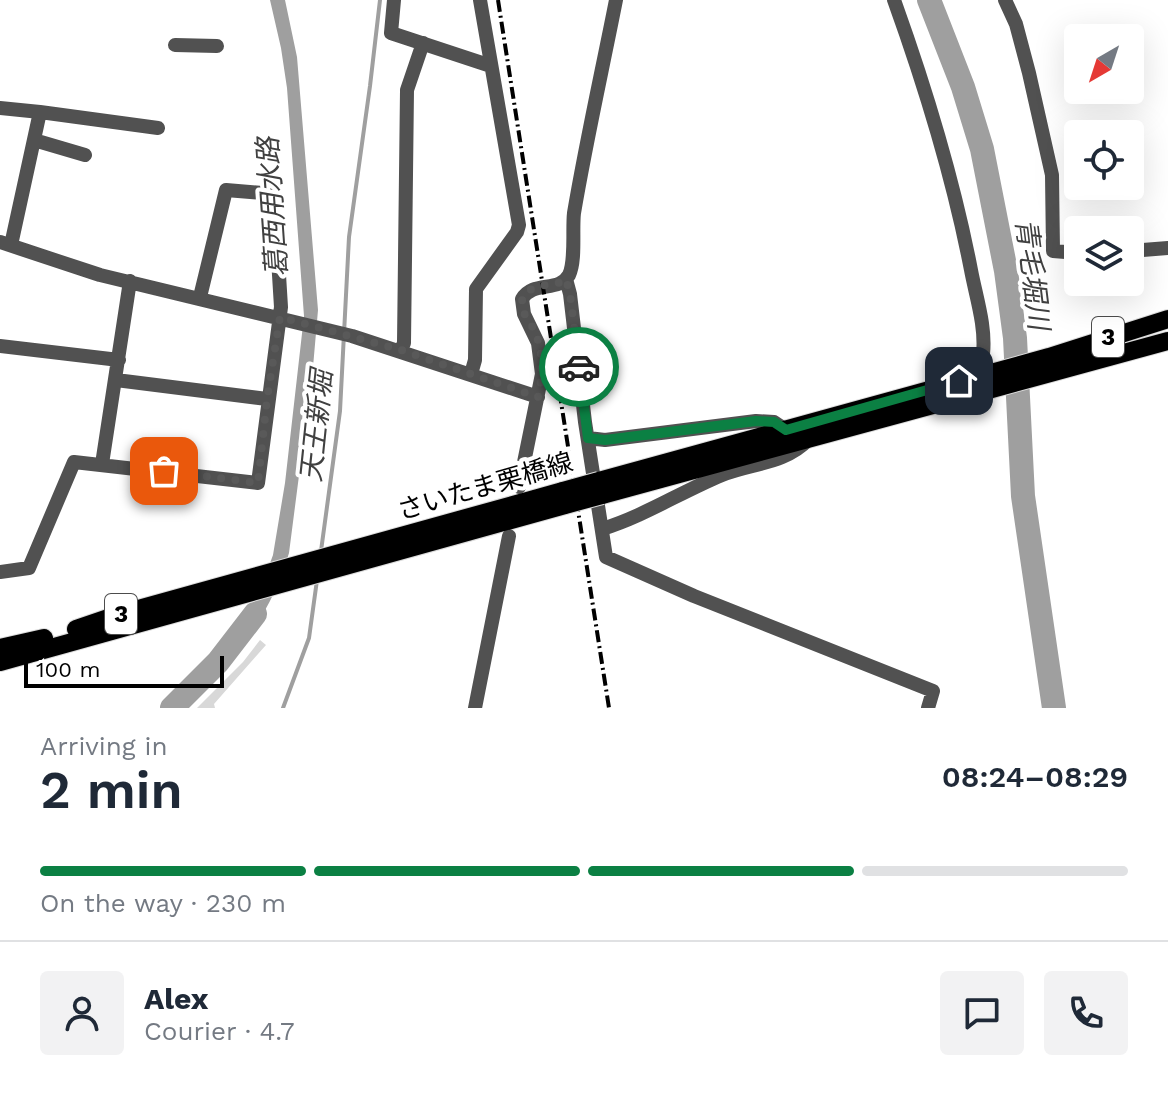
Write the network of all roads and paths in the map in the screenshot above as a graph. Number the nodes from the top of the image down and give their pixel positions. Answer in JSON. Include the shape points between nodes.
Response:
{"nodes":[{"id":1,"x":394,"y":0,"type":"edge"},
{"id":2,"x":480,"y":0,"type":"edge"},
{"id":3,"x":616,"y":0,"type":"edge"},
{"id":4,"x":894,"y":0,"type":"edge"},
{"id":5,"x":1005,"y":0,"type":"edge"},
{"id":6,"x":423,"y":43,"type":"junction"},
{"id":7,"x":175,"y":45,"type":"dead end"},
{"id":8,"x":217,"y":46,"type":"dead end"},
{"id":9,"x":491,"y":66,"type":"junction"},
{"id":10,"x":0,"y":108,"type":"edge"},
{"id":11,"x":40,"y":112,"type":"junction"},
{"id":12,"x":158,"y":128,"type":"dead end"},
{"id":13,"x":34,"y":140,"type":"junction"},
{"id":14,"x":85,"y":155,"type":"dead end"},
{"id":15,"x":6,"y":243,"type":"edge"},
{"id":16,"x":1168,"y":248,"type":"edge"},
{"id":17,"x":1144,"y":250,"type":"edge"},
{"id":18,"x":1064,"y":252,"type":"edge"},
{"id":19,"x":566,"y":279,"type":"junction"},
{"id":20,"x":130,"y":281,"type":"junction"},
{"id":21,"x":200,"y":297,"type":"junction"},
{"id":22,"x":280,"y":317,"type":"junction"},
{"id":23,"x":1168,"y":319,"type":"edge"},
{"id":24,"x":1168,"y":341,"type":"edge"},
{"id":25,"x":0,"y":346,"type":"edge"},
{"id":26,"x":401,"y":350,"type":"junction"},
{"id":27,"x":983,"y":354,"type":"dead end"},
{"id":28,"x":119,"y":360,"type":"junction"},
{"id":29,"x":1050,"y":364,"type":"junction"},
{"id":30,"x":471,"y":374,"type":"junction"},
{"id":31,"x":116,"y":380,"type":"junction"},
{"id":32,"x":989,"y":381,"type":"junction"},
{"id":33,"x":538,"y":397,"type":"junction"},
{"id":34,"x":267,"y":399,"type":"junction"},
{"id":35,"x":786,"y":430,"type":"junction"},
{"id":36,"x":588,"y":438,"type":"junction"},
{"id":37,"x":808,"y":440,"type":"junction"},
{"id":38,"x":102,"y":464,"type":"junction"},
{"id":39,"x":519,"y":487,"type":"dead end"},
{"id":40,"x":601,"y":488,"type":"junction"},
{"id":41,"x":602,"y":529,"type":"junction"},
{"id":42,"x":509,"y":536,"type":"dead end"},
{"id":43,"x":0,"y":572,"type":"edge"},
{"id":44,"x":238,"y":588,"type":"junction"},
{"id":45,"x":0,"y":648,"type":"edge"},
{"id":46,"x":0,"y":662,"type":"edge"},
{"id":47,"x":475,"y":708,"type":"edge"},
{"id":48,"x":928,"y":708,"type":"edge"}],
"edges":[{"from":1,"to":6,"type":"street","via":[[391,33]]},
{"from":2,"to":9,"type":"street"},
{"from":3,"to":19,"type":"street"},
{"from":4,"to":27,"type":"street","via":[[954,186],[983,327]]},
{"from":5,"to":18,"type":"street","via":[[1016,24],[1052,175],[1053,251]]},
{"from":6,"to":9,"type":"street"},
{"from":6,"to":26,"type":"street","via":[[407,90]]},
{"from":7,"to":8,"type":"street"},
{"from":9,"to":30,"type":"street","via":[[519,225],[476,289]]},
{"from":10,"to":11,"type":"street"},
{"from":11,"to":12,"type":"street"},
{"from":11,"to":13,"type":"street"},
{"from":13,"to":14,"type":"street"},
{"from":13,"to":15,"type":"street"},
{"from":15,"to":20,"type":"street"},
{"from":16,"to":17,"type":"street"},
{"from":19,"to":33,"type":"street","via":[[533,288],[522,299],[538,343]]},
{"from":19,"to":36,"type":"street"},
{"from":20,"to":21,"type":"street"},
{"from":20,"to":28,"type":"street"},
{"from":21,"to":22,"type":"street"},
{"from":21,"to":22,"type":"street","via":[[226,190],[274,194]]},
{"from":22,"to":26,"type":"street"},
{"from":22,"to":34,"type":"street"},
{"from":23,"to":29,"type":"main road","name":"さいたま栗橋線","number":"3"},
{"from":24,"to":29,"type":"main road","name":"さいたま栗橋線","number":"3"},
{"from":25,"to":28,"type":"street"},
{"from":26,"to":30,"type":"street"},
{"from":28,"to":31,"type":"street"},
{"from":29,"to":32,"type":"main road","name":"さいたま栗橋線","number":"3"},
{"from":30,"to":33,"type":"street"},
{"from":31,"to":34,"type":"street"},
{"from":31,"to":38,"type":"street"},
{"from":32,"to":35,"type":"main road","name":"さいたま栗橋線","number":"3"},
{"from":32,"to":37,"type":"main road","name":"さいたま栗橋線","number":"3"},
{"from":33,"to":39,"type":"street"},
{"from":34,"to":38,"type":"street","via":[[258,483]]},
{"from":35,"to":36,"type":"street","via":[[774,422],[756,421]]},
{"from":35,"to":40,"type":"main road","name":"さいたま栗橋線","number":"3"},
{"from":36,"to":41,"type":"street"},
{"from":37,"to":40,"type":"main road","name":"さいたま栗橋線","number":"3"},
{"from":37,"to":41,"type":"street","via":[[783,458],[724,474]]},
{"from":38,"to":43,"type":"street","via":[[74,462],[29,568]]},
{"from":40,"to":44,"type":"main road","name":"さいたま栗橋線","number":"3","bridge":true},
{"from":41,"to":48,"type":"street","via":[[606,557],[933,691]]},
{"from":42,"to":47,"type":"street"},
{"from":44,"to":45,"type":"main road","name":"さいたま栗橋線","number":"3"},
{"from":44,"to":46,"type":"main road","name":"さいたま栗橋線","number":"3"}]}
